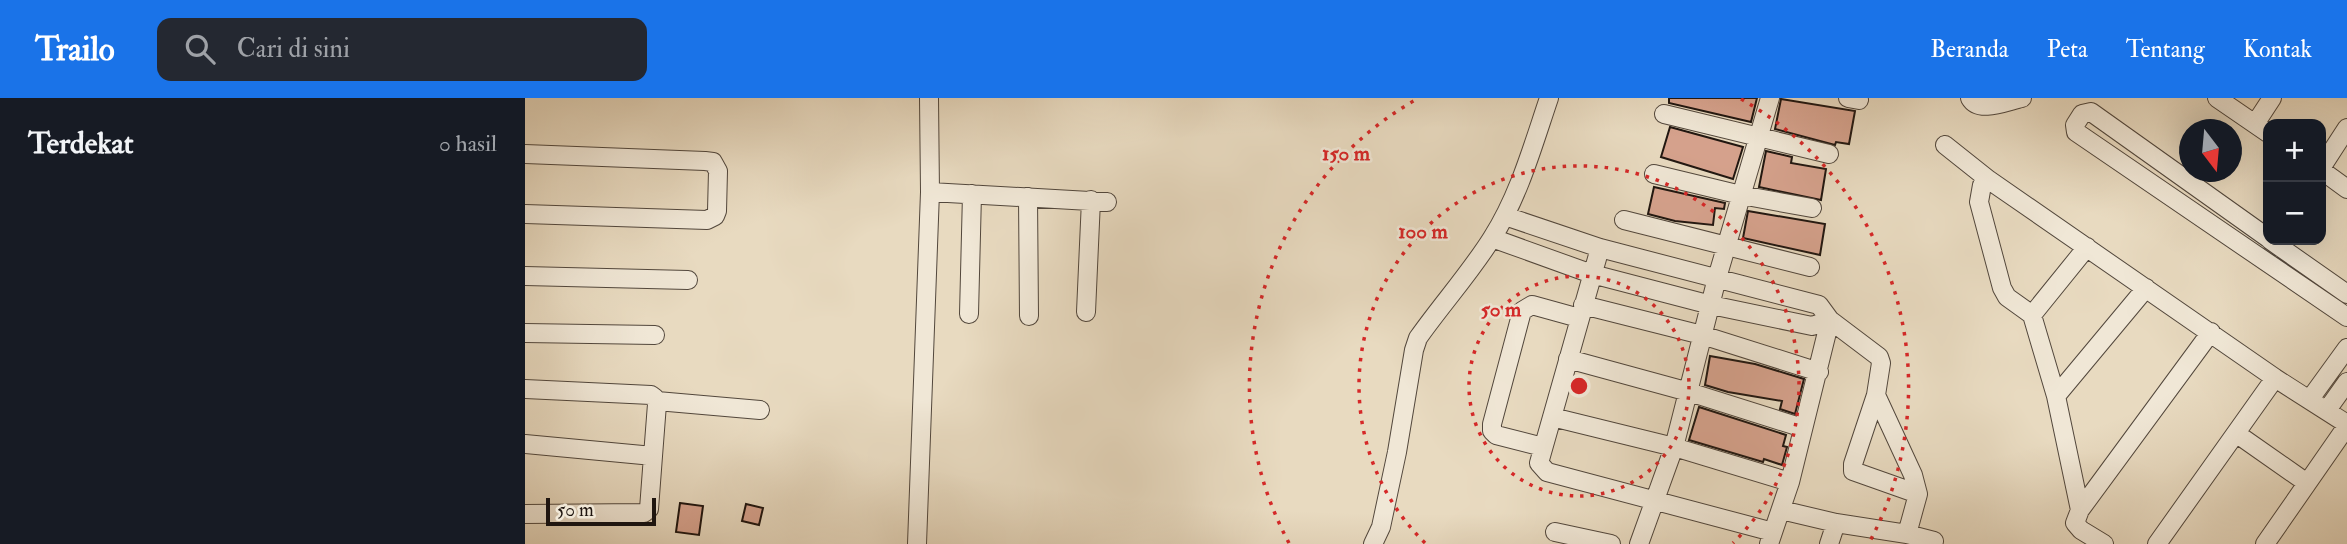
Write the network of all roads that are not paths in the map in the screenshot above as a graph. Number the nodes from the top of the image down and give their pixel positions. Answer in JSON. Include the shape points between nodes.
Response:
{"nodes":[{"id":1,"x":929,"y":98,"type":"edge"},
{"id":2,"x":1549,"y":98,"type":"edge"},
{"id":3,"x":1770,"y":98,"type":"edge"},
{"id":4,"x":1970,"y":98,"type":"edge"},
{"id":5,"x":2022,"y":98,"type":"edge"},
{"id":6,"x":2217,"y":98,"type":"edge"},
{"id":7,"x":2272,"y":98,"type":"edge"},
{"id":8,"x":1664,"y":114,"type":"dead end"},
{"id":9,"x":2347,"y":128,"type":"edge"},
{"id":10,"x":2262,"y":129,"type":"edge"},
{"id":11,"x":1759,"y":138,"type":"junction"},
{"id":12,"x":1945,"y":145,"type":"dead end"},
{"id":13,"x":525,"y":154,"type":"edge"},
{"id":14,"x":1829,"y":154,"type":"dead end"},
{"id":15,"x":2326,"y":161,"type":"edge"},
{"id":16,"x":2326,"y":173,"type":"edge"},
{"id":17,"x":1654,"y":174,"type":"dead end"},
{"id":18,"x":1989,"y":180,"type":"junction"},
{"id":19,"x":2347,"y":189,"type":"edge"},
{"id":20,"x":930,"y":192,"type":"junction"},
{"id":21,"x":972,"y":194,"type":"junction"},
{"id":22,"x":1741,"y":195,"type":"junction"},
{"id":23,"x":1028,"y":197,"type":"junction"},
{"id":24,"x":1812,"y":208,"type":"dead end"},
{"id":25,"x":525,"y":214,"type":"edge"},
{"id":26,"x":1505,"y":216,"type":"junction"},
{"id":27,"x":1625,"y":220,"type":"dead end"},
{"id":28,"x":2263,"y":235,"type":"edge"},
{"id":29,"x":1492,"y":238,"type":"junction"},
{"id":30,"x":2278,"y":245,"type":"edge"},
{"id":31,"x":1725,"y":247,"type":"junction"},
{"id":32,"x":2087,"y":247,"type":"junction"},
{"id":33,"x":1600,"y":248,"type":"junction"},
{"id":34,"x":1810,"y":267,"type":"dead end"},
{"id":35,"x":1592,"y":274,"type":"junction"},
{"id":36,"x":525,"y":276,"type":"edge"},
{"id":37,"x":1717,"y":278,"type":"junction"},
{"id":38,"x":688,"y":280,"type":"dead end"},
{"id":39,"x":2146,"y":288,"type":"junction"},
{"id":40,"x":2347,"y":294,"type":"edge"},
{"id":41,"x":1711,"y":305,"type":"junction"},
{"id":42,"x":1086,"y":312,"type":"dead end"},
{"id":43,"x":1581,"y":312,"type":"junction"},
{"id":44,"x":969,"y":314,"type":"dead end"},
{"id":45,"x":2032,"y":315,"type":"junction"},
{"id":46,"x":1029,"y":316,"type":"dead end"},
{"id":47,"x":2347,"y":317,"type":"edge"},
{"id":48,"x":1831,"y":320,"type":"junction"},
{"id":49,"x":2211,"y":332,"type":"junction"},
{"id":50,"x":525,"y":333,"type":"edge"},
{"id":51,"x":655,"y":335,"type":"dead end"},
{"id":52,"x":1702,"y":335,"type":"junction"},
{"id":53,"x":2347,"y":348,"type":"edge"},
{"id":54,"x":1568,"y":359,"type":"junction"},
{"id":55,"x":1819,"y":372,"type":"junction"},
{"id":56,"x":2275,"y":377,"type":"junction"},
{"id":57,"x":2347,"y":382,"type":"edge"},
{"id":58,"x":525,"y":388,"type":"edge"},
{"id":59,"x":1689,"y":392,"type":"junction"},
{"id":60,"x":1876,"y":395,"type":"junction"},
{"id":61,"x":2056,"y":396,"type":"junction"},
{"id":62,"x":2310,"y":399,"type":"junction"},
{"id":63,"x":657,"y":401,"type":"junction"},
{"id":64,"x":760,"y":410,"type":"dead end"},
{"id":65,"x":2327,"y":410,"type":"junction"},
{"id":66,"x":1552,"y":417,"type":"junction"},
{"id":67,"x":2347,"y":425,"type":"edge"},
{"id":68,"x":1803,"y":428,"type":"junction"},
{"id":69,"x":2237,"y":434,"type":"junction"},
{"id":70,"x":525,"y":444,"type":"edge"},
{"id":71,"x":1543,"y":447,"type":"junction"},
{"id":72,"x":1674,"y":447,"type":"junction"},
{"id":73,"x":653,"y":456,"type":"junction"},
{"id":74,"x":1790,"y":482,"type":"junction"},
{"id":75,"x":2307,"y":483,"type":"junction"},
{"id":76,"x":1918,"y":494,"type":"junction"},
{"id":77,"x":1656,"y":501,"type":"junction"},
{"id":78,"x":1781,"y":510,"type":"junction"},
{"id":79,"x":2080,"y":510,"type":"junction"},
{"id":80,"x":525,"y":514,"type":"edge"},
{"id":81,"x":1836,"y":523,"type":"junction"},
{"id":82,"x":1555,"y":532,"type":"dead end"},
{"id":83,"x":1907,"y":534,"type":"junction"},
{"id":84,"x":1771,"y":538,"type":"edge"},
{"id":85,"x":1934,"y":541,"type":"dead end"},
{"id":86,"x":917,"y":544,"type":"edge"},
{"id":87,"x":1373,"y":544,"type":"edge"},
{"id":88,"x":1611,"y":544,"type":"edge"},
{"id":89,"x":1639,"y":544,"type":"edge"},
{"id":90,"x":1829,"y":544,"type":"edge"},
{"id":91,"x":2104,"y":544,"type":"edge"},
{"id":92,"x":2157,"y":544,"type":"edge"},
{"id":93,"x":2265,"y":544,"type":"edge"}],
"edges":[{"from":1,"to":20,"type":"street"},
{"from":2,"to":26,"type":"street"},
{"from":3,"to":11,"type":"street"},
{"from":4,"to":5,"type":"street","via":[[1980,107]]},
{"from":6,"to":10,"type":"street"},
{"from":7,"to":10,"type":"street"},
{"from":8,"to":11,"type":"street"},
{"from":9,"to":15,"type":"street"},
{"from":11,"to":14,"type":"street"},
{"from":11,"to":22,"type":"street"},
{"from":12,"to":18,"type":"street"},
{"from":13,"to":25,"type":"street","via":[[705,160],[713,162],[718,171],[717,211],[707,220]]},
{"from":16,"to":19,"type":"street"},
{"from":17,"to":22,"type":"street"},
{"from":18,"to":32,"type":"street"},
{"from":18,"to":45,"type":"street","via":[[1982,185],[1979,202],[2002,288]]},
{"from":20,"to":21,"type":"street"},
{"from":20,"to":86,"type":"street"},
{"from":21,"to":23,"type":"street"},
{"from":21,"to":44,"type":"street"},
{"from":22,"to":24,"type":"street"},
{"from":22,"to":31,"type":"street"},
{"from":23,"to":42,"type":"street","via":[[1099,201]]},
{"from":23,"to":46,"type":"street"},
{"from":26,"to":29,"type":"street"},
{"from":26,"to":33,"type":"street"},
{"from":27,"to":31,"type":"street"},
{"from":28,"to":47,"type":"street","via":[[2091,113],[2082,114],[2075,125],[2076,132]]},
{"from":29,"to":35,"type":"street"},
{"from":29,"to":87,"type":"street","via":[[1418,338],[1392,477]]},
{"from":30,"to":40,"type":"street"},
{"from":31,"to":34,"type":"street"},
{"from":31,"to":37,"type":"street"},
{"from":32,"to":39,"type":"street"},
{"from":32,"to":45,"type":"street"},
{"from":33,"to":35,"type":"street"},
{"from":33,"to":37,"type":"street"},
{"from":35,"to":41,"type":"street"},
{"from":35,"to":43,"type":"street"},
{"from":36,"to":38,"type":"street"},
{"from":37,"to":41,"type":"street"},
{"from":37,"to":48,"type":"street","via":[[1819,305]]},
{"from":39,"to":49,"type":"street"},
{"from":39,"to":61,"type":"street"},
{"from":41,"to":48,"type":"street","via":[[1812,326]]},
{"from":41,"to":52,"type":"street"},
{"from":43,"to":52,"type":"street"},
{"from":43,"to":54,"type":"street"},
{"from":43,"to":71,"type":"street","via":[[1532,305],[1522,311],[1492,431]]},
{"from":45,"to":61,"type":"street"},
{"from":48,"to":55,"type":"street"},
{"from":48,"to":60,"type":"street","via":[[1879,357]]},
{"from":49,"to":56,"type":"street"},
{"from":49,"to":79,"type":"street"},
{"from":50,"to":51,"type":"street"},
{"from":52,"to":55,"type":"street"},
{"from":52,"to":59,"type":"street"},
{"from":53,"to":62,"type":"street"},
{"from":54,"to":59,"type":"street"},
{"from":54,"to":66,"type":"street"},
{"from":55,"to":68,"type":"street"},
{"from":56,"to":62,"type":"street"},
{"from":56,"to":69,"type":"street"},
{"from":57,"to":65,"type":"street"},
{"from":58,"to":63,"type":"street","via":[[651,395]]},
{"from":59,"to":68,"type":"street"},
{"from":59,"to":72,"type":"street"},
{"from":60,"to":76,"type":"street"},
{"from":60,"to":76,"type":"street","via":[[1853,471]]},
{"from":61,"to":79,"type":"street"},
{"from":62,"to":65,"type":"street"},
{"from":63,"to":64,"type":"street"},
{"from":63,"to":73,"type":"street"},
{"from":65,"to":67,"type":"street"},
{"from":66,"to":71,"type":"street"},
{"from":66,"to":72,"type":"street"},
{"from":67,"to":75,"type":"street"},
{"from":68,"to":74,"type":"street"},
{"from":69,"to":75,"type":"street"},
{"from":69,"to":92,"type":"street"},
{"from":70,"to":73,"type":"street"},
{"from":71,"to":77,"type":"street","via":[[1539,463],[1547,472]]},
{"from":72,"to":74,"type":"street"},
{"from":72,"to":77,"type":"street"},
{"from":73,"to":80,"type":"street","via":[[649,509],[644,513]]},
{"from":74,"to":78,"type":"street"},
{"from":75,"to":93,"type":"street"},
{"from":76,"to":83,"type":"street"},
{"from":77,"to":84,"type":"street"},
{"from":77,"to":89,"type":"street"},
{"from":78,"to":81,"type":"street"},
{"from":78,"to":84,"type":"street"},
{"from":79,"to":91,"type":"street","via":[[2075,523]]},
{"from":81,"to":83,"type":"street"},
{"from":81,"to":90,"type":"street"},
{"from":82,"to":88,"type":"street"},
{"from":83,"to":85,"type":"street"}]}
